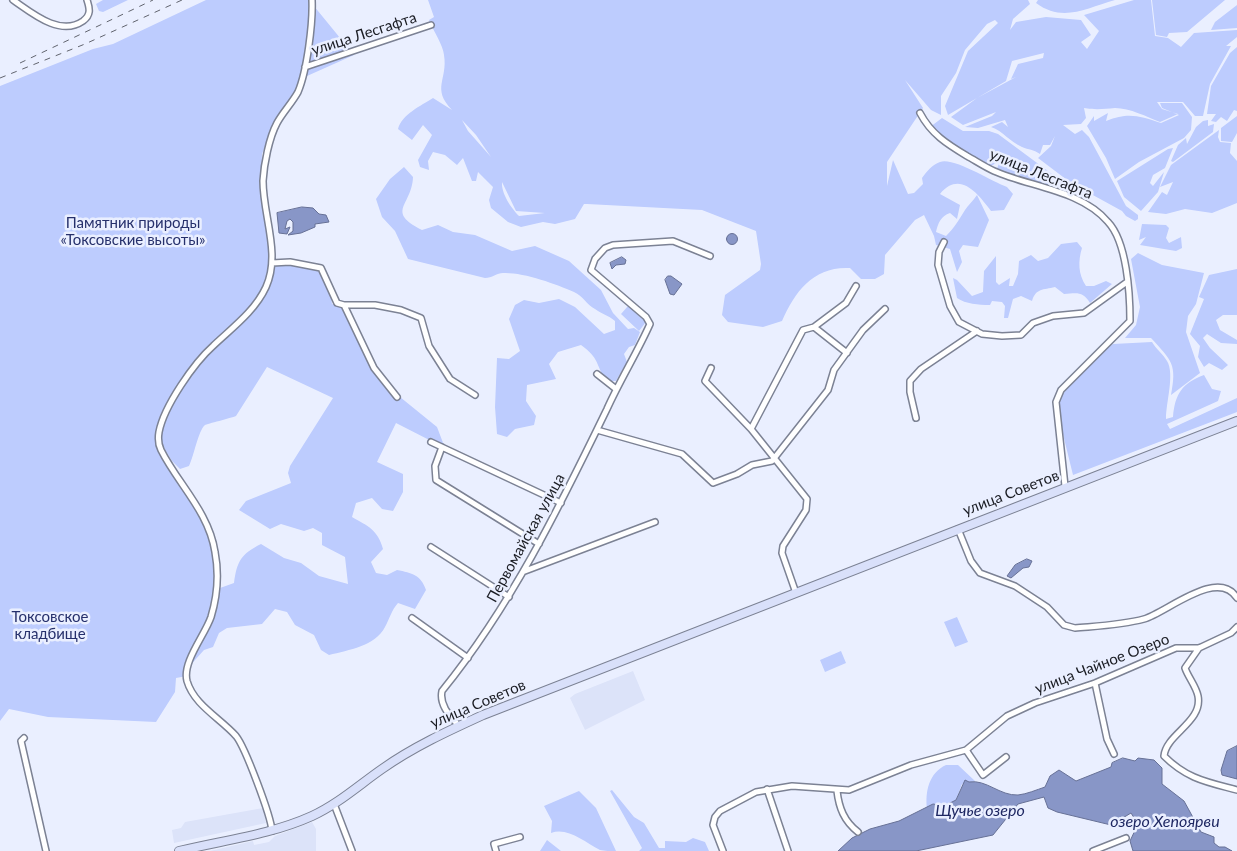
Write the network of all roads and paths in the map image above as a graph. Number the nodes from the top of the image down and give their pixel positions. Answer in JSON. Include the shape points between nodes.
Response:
{"nodes":[{"id":1,"x":13,"y":0,"type":"edge"},
{"id":2,"x":87,"y":0,"type":"edge"},
{"id":3,"x":312,"y":0,"type":"edge"},
{"id":4,"x":431,"y":25,"type":"dead end"},
{"id":5,"x":305,"y":67,"type":"junction"},
{"id":6,"x":920,"y":113,"type":"dead end"},
{"id":7,"x":944,"y":242,"type":"dead end"},
{"id":8,"x":710,"y":256,"type":"dead end"},
{"id":9,"x":272,"y":263,"type":"junction"},
{"id":10,"x":1127,"y":282,"type":"junction"},
{"id":11,"x":856,"y":286,"type":"dead end"},
{"id":12,"x":344,"y":305,"type":"junction"},
{"id":13,"x":885,"y":309,"type":"dead end"},
{"id":14,"x":814,"y":327,"type":"junction"},
{"id":15,"x":977,"y":332,"type":"junction"},
{"id":16,"x":847,"y":353,"type":"junction"},
{"id":17,"x":711,"y":368,"type":"dead end"},
{"id":18,"x":597,"y":374,"type":"dead end"},
{"id":19,"x":616,"y":389,"type":"junction"},
{"id":20,"x":475,"y":395,"type":"dead end"},
{"id":21,"x":397,"y":397,"type":"dead end"},
{"id":22,"x":916,"y":418,"type":"dead end"},
{"id":23,"x":1237,"y":421,"type":"edge"},
{"id":24,"x":751,"y":428,"type":"junction"},
{"id":25,"x":596,"y":430,"type":"junction"},
{"id":26,"x":430,"y":442,"type":"dead end"},
{"id":27,"x":442,"y":448,"type":"junction"},
{"id":28,"x":776,"y":457,"type":"junction"},
{"id":29,"x":1066,"y":486,"type":"junction"},
{"id":30,"x":561,"y":503,"type":"junction"},
{"id":31,"x":655,"y":522,"type":"dead end"},
{"id":32,"x":958,"y":528,"type":"junction"},
{"id":33,"x":539,"y":544,"type":"junction"},
{"id":34,"x":431,"y":547,"type":"dead end"},
{"id":35,"x":525,"y":571,"type":"junction"},
{"id":36,"x":796,"y":593,"type":"junction"},
{"id":37,"x":509,"y":597,"type":"junction"},
{"id":38,"x":1237,"y":598,"type":"edge"},
{"id":39,"x":412,"y":618,"type":"dead end"},
{"id":40,"x":1237,"y":627,"type":"edge"},
{"id":41,"x":1200,"y":648,"type":"junction"},
{"id":42,"x":468,"y":658,"type":"junction"},
{"id":43,"x":1095,"y":683,"type":"junction"},
{"id":44,"x":459,"y":726,"type":"junction"},
{"id":45,"x":24,"y":738,"type":"dead end"},
{"id":46,"x":966,"y":750,"type":"junction"},
{"id":47,"x":1114,"y":754,"type":"dead end"},
{"id":48,"x":1006,"y":757,"type":"dead end"},
{"id":49,"x":767,"y":789,"type":"junction"},
{"id":50,"x":1237,"y":790,"type":"edge"},
{"id":51,"x":837,"y":791,"type":"junction"},
{"id":52,"x":334,"y":804,"type":"junction"},
{"id":53,"x":272,"y":831,"type":"junction"},
{"id":54,"x":858,"y":832,"type":"dead end"},
{"id":55,"x":520,"y":837,"type":"dead end"},
{"id":56,"x":1126,"y":838,"type":"dead end"},
{"id":57,"x":207,"y":848,"type":"edge"},
{"id":58,"x":46,"y":851,"type":"edge"},
{"id":59,"x":179,"y":851,"type":"edge"},
{"id":60,"x":352,"y":851,"type":"edge"},
{"id":61,"x":496,"y":851,"type":"edge"},
{"id":62,"x":723,"y":851,"type":"edge"},
{"id":63,"x":788,"y":851,"type":"edge"},
{"id":64,"x":1093,"y":851,"type":"edge"}],
"edges":[{"from":1,"to":2,"type":"street","via":[[61,27],[71,26],[88,17]]},
{"from":3,"to":5,"type":"street"},
{"from":4,"to":5,"type":"street","name":"улица Лесгафта"},
{"from":5,"to":9,"type":"street","via":[[297,93],[277,123],[263,181]]},
{"from":6,"to":10,"type":"street","name":"улица Лесгафта","via":[[928,128],[946,144],[993,171],[1092,207],[1109,222],[1118,238]]},
{"from":7,"to":15,"type":"street","via":[[938,252],[938,265],[950,306],[959,322]]},
{"from":8,"to":19,"type":"street","name":"Первомайская улица","via":[[673,241],[613,245],[605,248],[595,259],[591,270],[650,324]]},
{"from":9,"to":12,"type":"street","via":[[290,262],[321,268],[337,303]]},
{"from":9,"to":53,"type":"street","via":[[267,286],[260,299],[199,361],[167,411],[158,440],[209,529],[216,555],[216,587],[211,618],[188,663],[186,678],[190,689],[205,708],[240,742]]},
{"from":10,"to":15,"type":"street","via":[[1084,314],[1053,316],[1033,324],[1021,335]]},
{"from":10,"to":29,"type":"street","name":"улица Лесгафта","via":[[1130,321],[1070,379],[1056,402]]},
{"from":11,"to":14,"type":"street","via":[[846,303]]},
{"from":12,"to":20,"type":"street","via":[[375,305],[421,318],[429,346],[450,379]]},
{"from":12,"to":21,"type":"street","via":[[374,368]]},
{"from":13,"to":16,"type":"street"},
{"from":14,"to":16,"type":"street"},
{"from":14,"to":24,"type":"street","via":[[802,330]]},
{"from":15,"to":22,"type":"street","via":[[910,381]]},
{"from":16,"to":28,"type":"street","via":[[834,370],[828,390]]},
{"from":17,"to":24,"type":"street","via":[[704,381]]},
{"from":18,"to":19,"type":"street"},
{"from":19,"to":25,"type":"street","name":"Первомайская улица"},
{"from":23,"to":29,"type":"main road","name":"улица Советов"},
{"from":24,"to":28,"type":"street"},
{"from":25,"to":28,"type":"street","via":[[682,454],[713,483],[752,464],[772,461]]},
{"from":25,"to":30,"type":"street","name":"Первомайская улица"},
{"from":26,"to":27,"type":"street"},
{"from":27,"to":30,"type":"street"},
{"from":27,"to":33,"type":"street","via":[[436,466],[436,480]]},
{"from":28,"to":36,"type":"street","via":[[806,494],[808,503],[782,553]]},
{"from":29,"to":32,"type":"main road","name":"улица Советов"},
{"from":30,"to":33,"type":"street","name":"Первомайская улица"},
{"from":31,"to":35,"type":"street"},
{"from":32,"to":36,"type":"main road","name":"улица Советов"},
{"from":32,"to":38,"type":"street","via":[[971,561],[980,573],[1014,586],[1047,607],[1064,625],[1075,628],[1145,618],[1202,590],[1215,587],[1227,589]]},
{"from":33,"to":35,"type":"street","name":"Первомайская улица"},
{"from":34,"to":37,"type":"street"},
{"from":35,"to":37,"type":"street","name":"Первомайская улица"},
{"from":36,"to":44,"type":"main road","name":"улица Советов"},
{"from":37,"to":42,"type":"street","name":"Первомайская улица"},
{"from":39,"to":42,"type":"street"},
{"from":40,"to":41,"type":"street"},
{"from":41,"to":43,"type":"street","name":"улица Чайное Озеро","via":[[1176,648]]},
{"from":41,"to":50,"type":"street","name":"улица Чайное Озеро","via":[[1185,668],[1198,696],[1196,712],[1164,756],[1188,776]]},
{"from":42,"to":44,"type":"street","name":"Первомайская улица","via":[[440,698]]},
{"from":43,"to":46,"type":"street","name":"улица Чайное Озеро","via":[[1014,712]]},
{"from":43,"to":47,"type":"street","via":[[1107,739]]},
{"from":44,"to":52,"type":"main road","name":"улица Советов","via":[[399,758]]},
{"from":45,"to":58,"type":"street","via":[[21,741]]},
{"from":46,"to":48,"type":"street","via":[[983,775]]},
{"from":46,"to":51,"type":"street","name":"улица Чайное Озеро","via":[[911,765],[858,787]]},
{"from":49,"to":51,"type":"street","via":[[802,785]]},
{"from":49,"to":62,"type":"street","via":[[749,795],[715,817],[713,825]]},
{"from":49,"to":63,"type":"street"},
{"from":51,"to":54,"type":"street","via":[[838,804],[844,816]]},
{"from":52,"to":53,"type":"main road","name":"улица Советов"},
{"from":52,"to":60,"type":"street"},
{"from":53,"to":57,"type":"main road","name":"улица Советов"},
{"from":55,"to":61,"type":"street","via":[[494,844]]},
{"from":56,"to":64,"type":"street"},
{"from":57,"to":59,"type":"main road","name":"улица Советов"}]}
